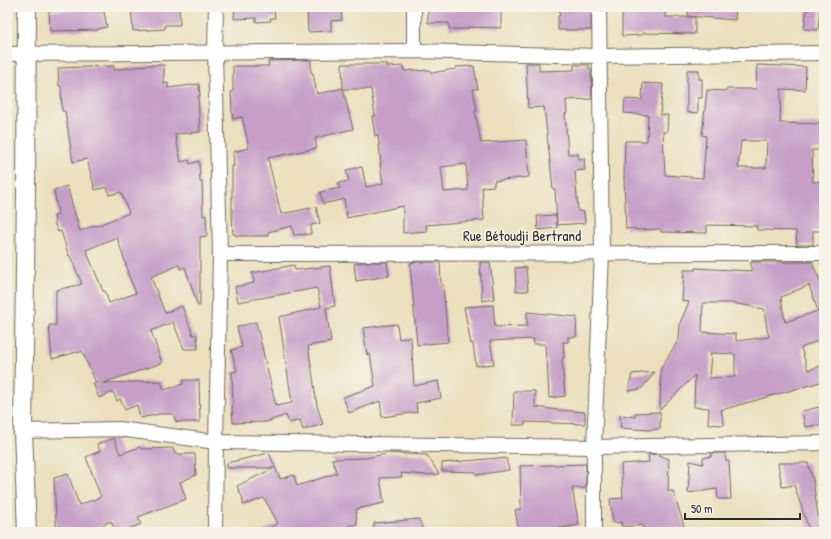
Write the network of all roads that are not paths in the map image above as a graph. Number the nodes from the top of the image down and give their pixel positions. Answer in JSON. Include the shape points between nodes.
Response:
{"nodes":[{"id":1,"x":27,"y":7,"type":"edge"},
{"id":2,"x":216,"y":7,"type":"edge"},
{"id":3,"x":414,"y":7,"type":"edge"},
{"id":4,"x":599,"y":7,"type":"edge"},
{"id":5,"x":414,"y":51,"type":"junction"},
{"id":6,"x":215,"y":52,"type":"junction"},
{"id":7,"x":824,"y":53,"type":"edge"},
{"id":8,"x":7,"y":54,"type":"edge"},
{"id":9,"x":27,"y":54,"type":"junction"},
{"id":10,"x":599,"y":56,"type":"junction"},
{"id":11,"x":602,"y":253,"type":"junction"},
{"id":12,"x":824,"y":253,"type":"edge"},
{"id":13,"x":220,"y":254,"type":"junction"},
{"id":14,"x":23,"y":431,"type":"junction"},
{"id":15,"x":216,"y":442,"type":"junction"},
{"id":16,"x":824,"y":443,"type":"edge"},
{"id":17,"x":594,"y":447,"type":"junction"},
{"id":18,"x":27,"y":532,"type":"edge"},
{"id":19,"x":215,"y":532,"type":"edge"},
{"id":20,"x":594,"y":532,"type":"edge"}],
"edges":[{"from":1,"to":9,"type":"street"},
{"from":2,"to":6,"type":"street"},
{"from":3,"to":5,"type":"street"},
{"from":4,"to":10,"type":"street"},
{"from":5,"to":6,"type":"street"},
{"from":5,"to":10,"type":"street"},
{"from":6,"to":9,"type":"street"},
{"from":6,"to":13,"type":"street"},
{"from":7,"to":10,"type":"street"},
{"from":8,"to":9,"type":"street"},
{"from":9,"to":14,"type":"street"},
{"from":10,"to":11,"type":"street"},
{"from":11,"to":12,"type":"street","name":"Rue Bétoudji Bertrand"},
{"from":11,"to":13,"type":"street","name":"Rue Bétoudji Bertrand"},
{"from":11,"to":17,"type":"street"},
{"from":13,"to":15,"type":"street"},
{"from":14,"to":15,"type":"street","via":[[120,429]]},
{"from":14,"to":18,"type":"street"},
{"from":15,"to":17,"type":"street"},
{"from":15,"to":19,"type":"street"},
{"from":16,"to":17,"type":"street"},
{"from":17,"to":20,"type":"street"}]}
